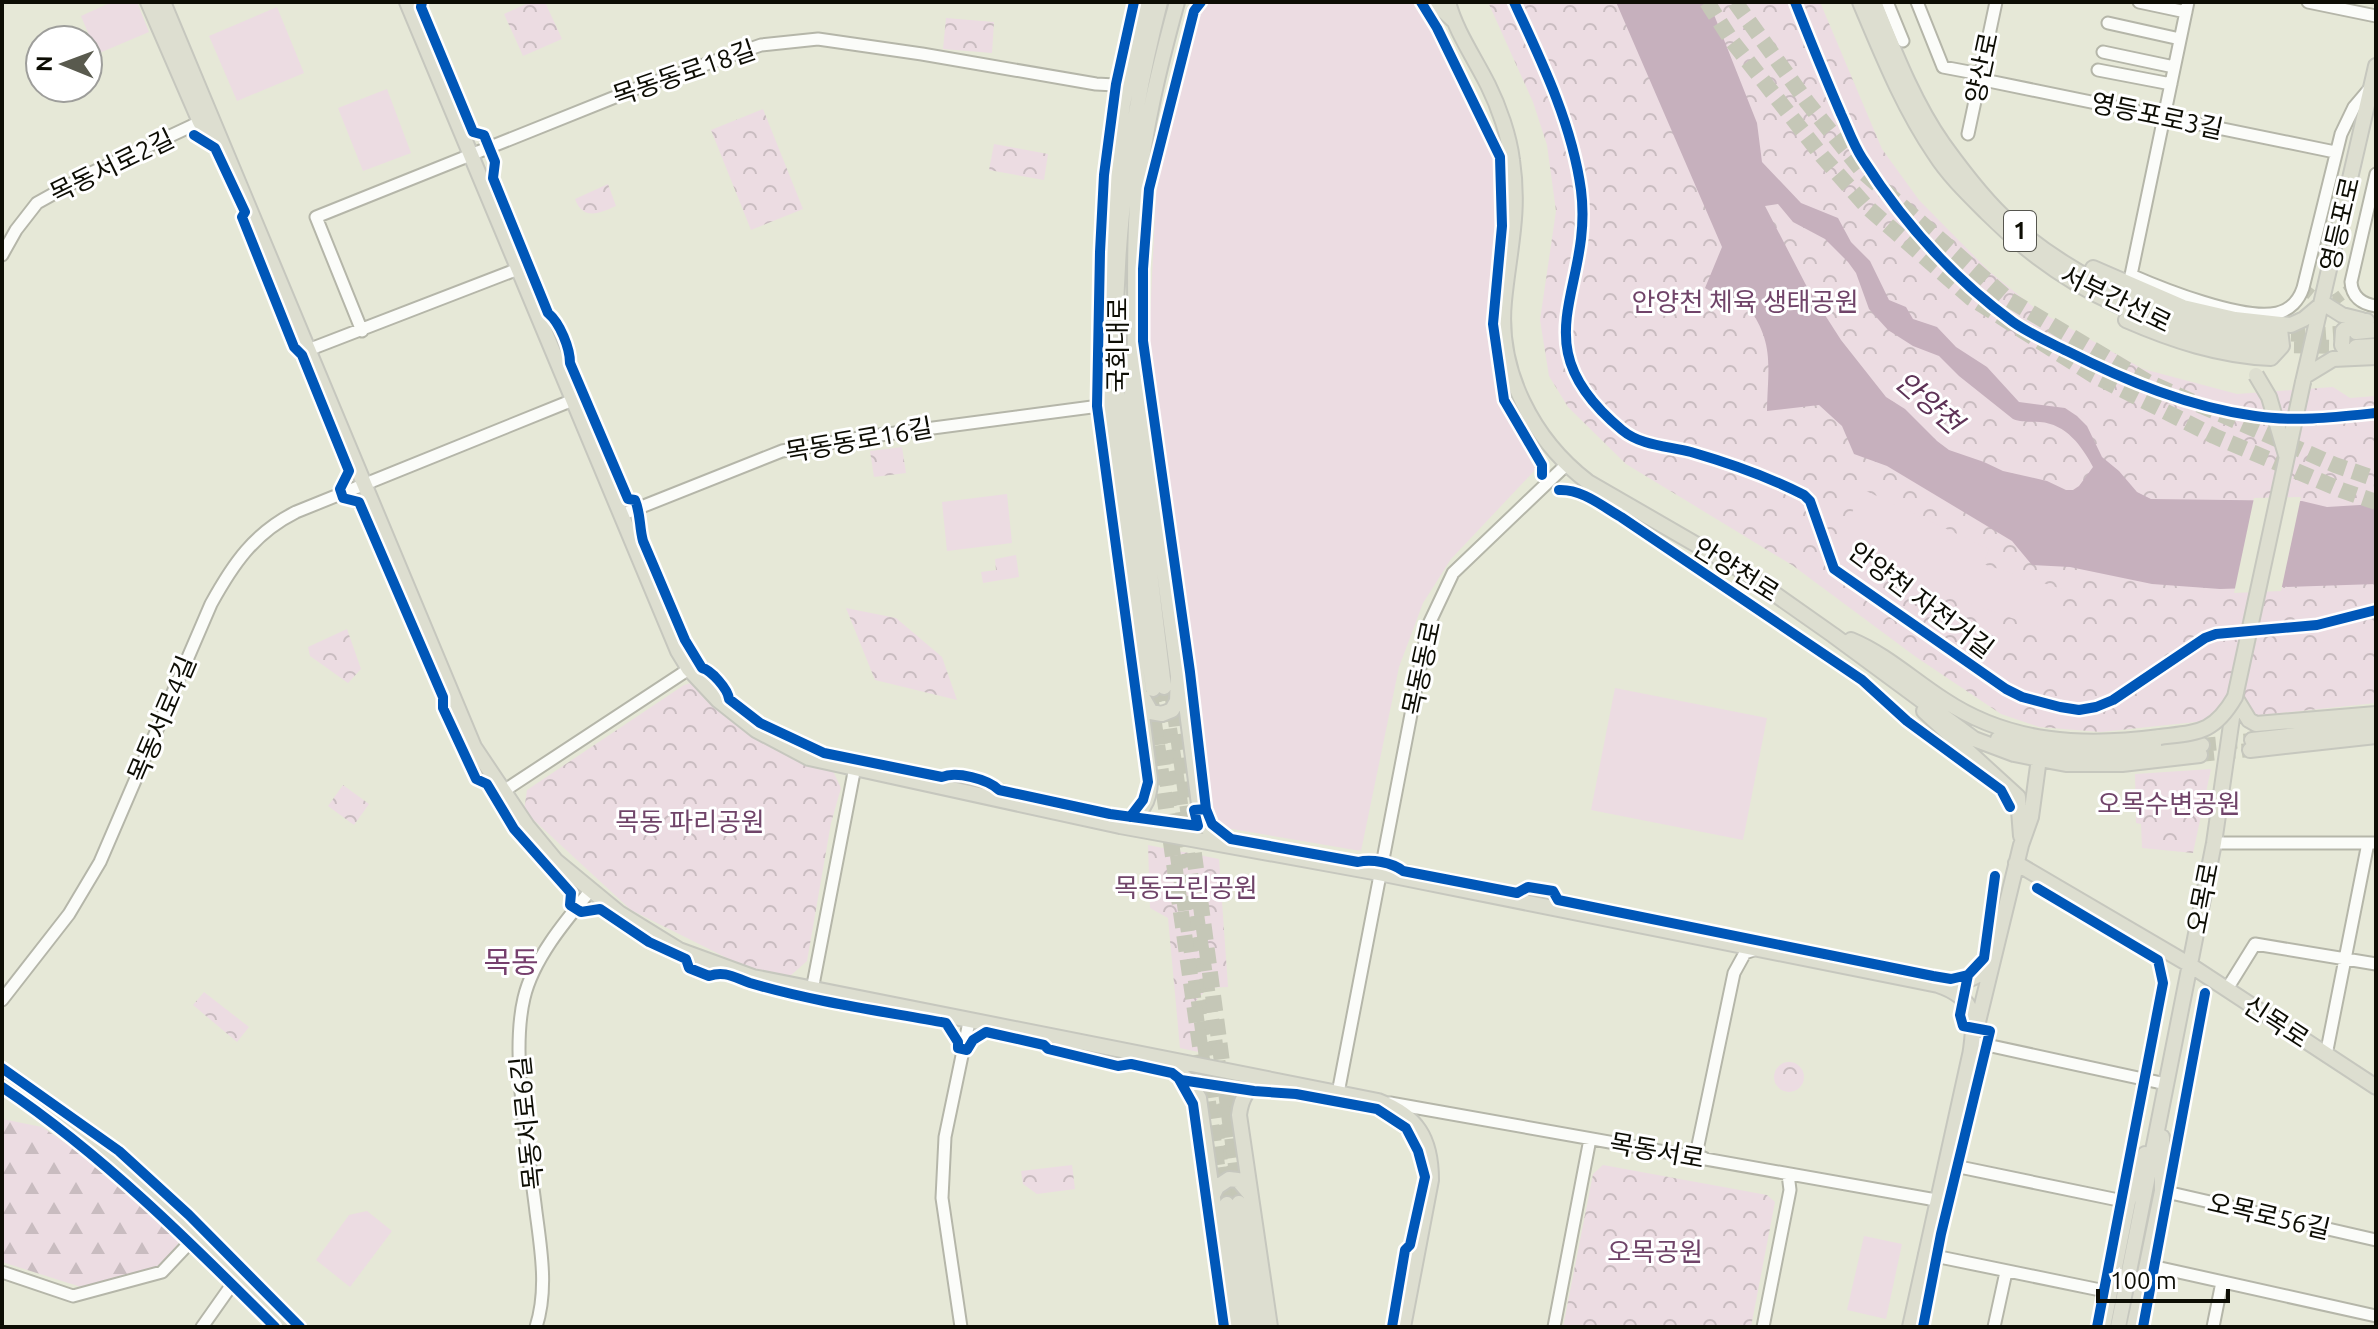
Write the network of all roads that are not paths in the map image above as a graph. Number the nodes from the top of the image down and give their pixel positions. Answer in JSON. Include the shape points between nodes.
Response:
{"nodes":[{"id":1,"x":148,"y":2,"type":"edge"},
{"id":2,"x":163,"y":2,"type":"edge"},
{"id":3,"x":407,"y":2,"type":"edge"},
{"id":4,"x":1146,"y":2,"type":"edge"},
{"id":5,"x":1160,"y":2,"type":"edge"},
{"id":6,"x":1434,"y":2,"type":"edge"},
{"id":7,"x":1451,"y":2,"type":"edge"},
{"id":8,"x":1860,"y":2,"type":"edge"},
{"id":9,"x":1874,"y":2,"type":"edge"},
{"id":10,"x":1887,"y":2,"type":"edge"},
{"id":11,"x":1917,"y":2,"type":"edge"},
{"id":12,"x":1996,"y":2,"type":"edge"},
{"id":13,"x":2139,"y":2,"type":"edge"},
{"id":14,"x":2308,"y":2,"type":"edge"},
{"id":15,"x":1178,"y":7,"type":"edge"},
{"id":16,"x":2187,"y":7,"type":"edge"},
{"id":17,"x":2376,"y":16,"type":"edge"},
{"id":18,"x":1453,"y":20,"type":"junction"},
{"id":19,"x":2108,"y":23,"type":"dead end"},
{"id":20,"x":2180,"y":39,"type":"junction"},
{"id":21,"x":1903,"y":41,"type":"dead end"},
{"id":22,"x":2103,"y":52,"type":"dead end"},
{"id":23,"x":2376,"y":66,"type":"edge"},
{"id":24,"x":2174,"y":67,"type":"junction"},
{"id":25,"x":2098,"y":70,"type":"dead end"},
{"id":26,"x":1129,"y":72,"type":"junction"},
{"id":27,"x":1979,"y":76,"type":"junction"},
{"id":28,"x":1096,"y":84,"type":"junction"},
{"id":29,"x":2171,"y":84,"type":"junction"},
{"id":30,"x":2374,"y":93,"type":"edge"},
{"id":31,"x":1123,"y":104,"type":"junction"},
{"id":32,"x":2164,"y":118,"type":"junction"},
{"id":33,"x":200,"y":122,"type":"junction"},
{"id":34,"x":1968,"y":134,"type":"dead end"},
{"id":35,"x":2335,"y":152,"type":"junction"},
{"id":36,"x":470,"y":155,"type":"junction"},
{"id":37,"x":230,"y":159,"type":"junction"},
{"id":38,"x":2376,"y":174,"type":"edge"},
{"id":39,"x":2007,"y":227,"type":"junction"},
{"id":40,"x":2,"y":255,"type":"edge"},
{"id":41,"x":518,"y":269,"type":"junction"},
{"id":42,"x":2323,"y":303,"type":"junction"},
{"id":43,"x":2376,"y":306,"type":"edge"},
{"id":44,"x":2373,"y":324,"type":"edge"},
{"id":45,"x":362,"y":331,"type":"junction"},
{"id":46,"x":2356,"y":332,"type":"tunnel mouth"},
{"id":47,"x":2273,"y":335,"type":"junction"},
{"id":48,"x":2209,"y":349,"type":"junction"},
{"id":49,"x":308,"y":350,"type":"junction"},
{"id":50,"x":2369,"y":352,"type":"edge"},
{"id":51,"x":1134,"y":376,"type":"junction"},
{"id":52,"x":2304,"y":379,"type":"junction"},
{"id":53,"x":573,"y":400,"type":"junction"},
{"id":54,"x":1107,"y":405,"type":"junction"},
{"id":55,"x":2287,"y":455,"type":"junction"},
{"id":56,"x":1566,"y":465,"type":"junction"},
{"id":57,"x":363,"y":483,"type":"junction"},
{"id":58,"x":621,"y":515,"type":"junction"},
{"id":59,"x":1833,"y":635,"type":"junction"},
{"id":60,"x":689,"y":669,"type":"junction"},
{"id":61,"x":1178,"y":676,"type":"junction"},
{"id":62,"x":1903,"y":687,"type":"junction"},
{"id":63,"x":1152,"y":688,"type":"junction"},
{"id":64,"x":2235,"y":704,"type":"junction"},
{"id":65,"x":2376,"y":714,"type":"edge"},
{"id":66,"x":2376,"y":726,"type":"edge"},
{"id":67,"x":2376,"y":736,"type":"edge"},
{"id":68,"x":2201,"y":750,"type":"tunnel mouth"},
{"id":69,"x":2040,"y":755,"type":"junction"},
{"id":70,"x":855,"y":767,"type":"junction"},
{"id":71,"x":502,"y":792,"type":"junction"},
{"id":72,"x":1120,"y":826,"type":"junction"},
{"id":73,"x":2214,"y":843,"type":"junction"},
{"id":74,"x":2372,"y":843,"type":"edge"},
{"id":75,"x":2021,"y":845,"type":"junction"},
{"id":76,"x":1230,"y":846,"type":"junction"},
{"id":77,"x":2016,"y":863,"type":"junction"},
{"id":78,"x":1379,"y":873,"type":"junction"},
{"id":79,"x":591,"y":890,"type":"junction"},
{"id":80,"x":1756,"y":948,"type":"junction"},
{"id":81,"x":2345,"y":958,"type":"junction"},
{"id":82,"x":1993,"y":960,"type":"junction"},
{"id":83,"x":2376,"y":964,"type":"edge"},
{"id":84,"x":2190,"y":965,"type":"junction"},
{"id":85,"x":1938,"y":985,"type":"junction"},
{"id":86,"x":2227,"y":989,"type":"junction"},
{"id":87,"x":812,"y":990,"type":"junction"},
{"id":88,"x":2,"y":1000,"type":"edge"},
{"id":89,"x":969,"y":1022,"type":"junction"},
{"id":90,"x":1972,"y":1049,"type":"junction"},
{"id":91,"x":2326,"y":1055,"type":"junction"},
{"id":92,"x":1164,"y":1059,"type":"junction"},
{"id":93,"x":2,"y":1077,"type":"edge"},
{"id":94,"x":1264,"y":1079,"type":"junction"},
{"id":95,"x":2166,"y":1084,"type":"junction"},
{"id":96,"x":2376,"y":1087,"type":"edge"},
{"id":97,"x":1338,"y":1093,"type":"junction"},
{"id":98,"x":1378,"y":1101,"type":"junction"},
{"id":99,"x":2162,"y":1104,"type":"junction"},
{"id":100,"x":1590,"y":1139,"type":"junction"},
{"id":101,"x":1707,"y":1160,"type":"junction"},
{"id":102,"x":1945,"y":1164,"type":"junction"},
{"id":103,"x":1788,"y":1174,"type":"junction"},
{"id":104,"x":2162,"y":1191,"type":"junction"},
{"id":105,"x":1213,"y":1195,"type":"junction"},
{"id":106,"x":1936,"y":1200,"type":"junction"},
{"id":107,"x":1239,"y":1201,"type":"junction"},
{"id":108,"x":2128,"y":1202,"type":"junction"},
{"id":109,"x":196,"y":1236,"type":"junction"},
{"id":110,"x":2376,"y":1240,"type":"edge"},
{"id":111,"x":1925,"y":1254,"type":"junction"},
{"id":112,"x":2147,"y":1265,"type":"junction"},
{"id":113,"x":2,"y":1272,"type":"edge"},
{"id":114,"x":2006,"y":1272,"type":"junction"},
{"id":115,"x":238,"y":1276,"type":"junction"},
{"id":116,"x":2222,"y":1282,"type":"junction"},
{"id":117,"x":2110,"y":1292,"type":"junction"},
{"id":118,"x":2376,"y":1316,"type":"edge"},
{"id":119,"x":202,"y":1327,"type":"edge"},
{"id":120,"x":291,"y":1327,"type":"edge"},
{"id":121,"x":536,"y":1327,"type":"edge"},
{"id":122,"x":961,"y":1327,"type":"edge"},
{"id":123,"x":1231,"y":1327,"type":"edge"},
{"id":124,"x":1244,"y":1327,"type":"edge"},
{"id":125,"x":1256,"y":1327,"type":"edge"},
{"id":126,"x":1270,"y":1327,"type":"edge"},
{"id":127,"x":1403,"y":1327,"type":"edge"},
{"id":128,"x":1554,"y":1327,"type":"edge"},
{"id":129,"x":1763,"y":1327,"type":"edge"},
{"id":130,"x":1910,"y":1327,"type":"edge"},
{"id":131,"x":1994,"y":1327,"type":"edge"},
{"id":132,"x":2103,"y":1327,"type":"edge"},
{"id":133,"x":2118,"y":1327,"type":"edge"},
{"id":134,"x":2134,"y":1327,"type":"edge"},
{"id":135,"x":2213,"y":1327,"type":"edge"}],
"edges":[{"from":1,"to":33,"type":"main road","name":"목동서로"},
{"from":2,"to":37,"type":"main road","name":"목동서로"},
{"from":3,"to":36,"type":"main road"},
{"from":4,"to":26,"type":"main road"},
{"from":5,"to":63,"type":"main road","name":"국회대로","via":[[1129,148],[1118,287],[1120,428]]},
{"from":6,"to":18,"type":"main road","name":"안양천로"},
{"from":7,"to":18,"type":"main road"},
{"from":8,"to":39,"type":"main road","name":"서부간선로","number":"1","via":[[1902,98],[1936,156],[1967,193]]},
{"from":9,"to":39,"type":"main road","name":"서부간선로","number":"1","via":[[1910,89],[1943,144]]},
{"from":10,"to":21,"type":"street"},
{"from":11,"to":27,"type":"street","name":"영등포로3길","via":[[1943,67]]},
{"from":12,"to":27,"type":"street","name":"양산로"},
{"from":13,"to":16,"type":"street"},
{"from":14,"to":17,"type":"street"},
{"from":15,"to":51,"type":"main road","name":"국회대로","via":[[1155,90],[1138,193]]},
{"from":16,"to":20,"type":"street"},
{"from":18,"to":56,"type":"main road","name":"안양천로","via":[[1490,88],[1512,158],[1515,233],[1504,302],[1510,369],[1530,415]]},
{"from":19,"to":20,"type":"street"},
{"from":20,"to":24,"type":"street"},
{"from":22,"to":24,"type":"street"},
{"from":23,"to":30,"type":"main road","name":"영등포로"},
{"from":24,"to":29,"type":"street"},
{"from":25,"to":29,"type":"street"},
{"from":26,"to":28,"type":"street","name":"목동동로18길","via":[[1115,85]]},
{"from":26,"to":31,"type":"main road"},
{"from":27,"to":32,"type":"street","name":"영등포로3길"},
{"from":27,"to":34,"type":"street","name":"양산로"},
{"from":28,"to":31,"type":"street","name":"목동동로18길","via":[[1113,90]]},
{"from":28,"to":36,"type":"street","name":"목동동로18길","via":[[818,39],[761,45]]},
{"from":29,"to":32,"type":"street"},
{"from":30,"to":35,"type":"street","via":[[2347,120]]},
{"from":30,"to":42,"type":"main road","name":"영등포로"},
{"from":31,"to":54,"type":"main road","via":[[1109,219]]},
{"from":32,"to":35,"type":"street","name":"영등포로3길"},
{"from":32,"to":35,"type":"street","via":[[2131,275],[2205,303],[2270,314],[2293,305],[2303,288]]},
{"from":33,"to":37,"type":"main road","name":"목동서로"},
{"from":33,"to":40,"type":"street","name":"목동서로2길","via":[[37,203]]},
{"from":36,"to":41,"type":"main road"},
{"from":36,"to":45,"type":"street","name":"목동동로18길","via":[[316,217]]},
{"from":37,"to":49,"type":"main road","name":"목동서로"},
{"from":38,"to":43,"type":"street","via":[[2351,275],[2351,288],[2360,301]]},
{"from":39,"to":47,"type":"main road","via":[[2037,232],[2103,274],[2154,296]]},
{"from":39,"to":47,"type":"main road","name":"서부간선로","number":"1","via":[[2053,270],[2136,314],[2209,337]]},
{"from":39,"to":48,"type":"main road","via":[[2008,239],[2028,261],[2082,298],[2163,336]]},
{"from":41,"to":45,"type":"street"},
{"from":41,"to":53,"type":"main road"},
{"from":42,"to":44,"type":"main road"},
{"from":42,"to":47,"type":"main road"},
{"from":42,"to":52,"type":"main road","name":"영등포로"},
{"from":44,"to":46,"type":"main road"},
{"from":44,"to":50,"type":"main road","via":[[2347,325],[2342,337],[2348,354]]},
{"from":45,"to":49,"type":"street"},
{"from":47,"to":48,"type":"main road","via":[[2283,335],[2282,346],[2271,358]]},
{"from":48,"to":55,"type":"main road","bridge":true,"via":[[2256,375],[2269,397]]},
{"from":49,"to":57,"type":"main road","name":"목동서로"},
{"from":50,"to":52,"type":"main road","via":[[2333,359]]},
{"from":51,"to":61,"type":"main road"},
{"from":51,"to":63,"type":"main road","name":"국회대로","via":[[1130,407]]},
{"from":52,"to":55,"type":"main road","name":"영등포로","bridge":true},
{"from":53,"to":57,"type":"street","name":"목동서로4길"},
{"from":53,"to":58,"type":"main road"},
{"from":54,"to":58,"type":"street","name":"목동동로16길","via":[[782,451]]},
{"from":54,"to":63,"type":"main road","via":[[1109,451]]},
{"from":55,"to":64,"type":"main road","name":"오목로","bridge":true},
{"from":56,"to":59,"type":"main road","name":"안양천로","via":[[1742,571]]},
{"from":56,"to":78,"type":"street","name":"목동동로","via":[[1453,573],[1436,605]]},
{"from":57,"to":71,"type":"main road","name":"목동서로","via":[[474,747]]},
{"from":57,"to":88,"type":"street","name":"목동서로4길","via":[[274,523],[232,565],[100,862],[69,914]]},
{"from":58,"to":60,"type":"main road"},
{"from":59,"to":62,"type":"main road","name":"안양천로"},
{"from":59,"to":64,"type":"main road","bridge":true,"via":[[1875,652],[1947,702],[2000,728],[2074,743],[2207,730]]},
{"from":60,"to":70,"type":"main road","via":[[756,730],[800,755]]},
{"from":60,"to":71,"type":"street"},
{"from":61,"to":63,"type":"main road","via":[[1177,701],[1167,713],[1151,712],[1145,704]]},
{"from":61,"to":76,"type":"main road","via":[[1201,820]]},
{"from":62,"to":69,"type":"main road","name":"안양천로","via":[[1974,739],[2004,751]]},
{"from":62,"to":75,"type":"main road","via":[[2018,797]]},
{"from":63,"to":72,"type":"main road","via":[[1150,796],[1138,814]]},
{"from":64,"to":65,"type":"main road","via":[[2256,724]]},
{"from":64,"to":73,"type":"main road","name":"오목로"},
{"from":66,"to":67,"type":"main road","via":[[2251,745]]},
{"from":68,"to":69,"type":"main road","name":"안양천로","via":[[2094,765]]},
{"from":69,"to":75,"type":"main road","via":[[2031,817]]},
{"from":70,"to":72,"type":"main road"},
{"from":70,"to":87,"type":"street"},
{"from":71,"to":79,"type":"main road","name":"목동서로","via":[[556,861]]},
{"from":72,"to":76,"type":"main road"},
{"from":73,"to":74,"type":"street"},
{"from":73,"to":84,"type":"main road","name":"오목로"},
{"from":74,"to":81,"type":"street","name":"신목로"},
{"from":75,"to":77,"type":"main road"},
{"from":76,"to":78,"type":"main road"},
{"from":77,"to":82,"type":"main road"},
{"from":77,"to":84,"type":"main road","name":"신목로"},
{"from":78,"to":80,"type":"main road"},
{"from":78,"to":97,"type":"street","name":"목동동로"},
{"from":79,"to":87,"type":"main road","name":"목동서로","via":[[679,950],[753,977]]},
{"from":79,"to":121,"type":"street","name":"목동서로6길","via":[[558,930],[524,998],[518,1056],[542,1259]]},
{"from":80,"to":85,"type":"main road"},
{"from":80,"to":101,"type":"street","via":[[1745,953],[1734,973],[1697,1150]]},
{"from":81,"to":83,"type":"street"},
{"from":81,"to":86,"type":"street","name":"신목로","via":[[2255,944]]},
{"from":81,"to":91,"type":"street","name":"신목로"},
{"from":82,"to":85,"type":"main road","via":[[1971,980]]},
{"from":82,"to":90,"type":"main road"},
{"from":84,"to":86,"type":"main road","name":"신목로"},
{"from":84,"to":95,"type":"main road","name":"오목로"},
{"from":85,"to":90,"type":"main road","via":[[1959,994],[1968,1005]]},
{"from":86,"to":91,"type":"main road","name":"신목로"},
{"from":87,"to":89,"type":"main road","name":"목동서로"},
{"from":89,"to":92,"type":"main road","name":"목동서로"},
{"from":89,"to":122,"type":"street","via":[[945,1137],[942,1198]]},
{"from":90,"to":95,"type":"street"},
{"from":90,"to":102,"type":"main road"},
{"from":91,"to":96,"type":"main road","name":"신목로"},
{"from":92,"to":94,"type":"main road","name":"목동서로"},
{"from":92,"to":105,"type":"main road","via":[[1199,1098]]},
{"from":93,"to":109,"type":"main road","via":[[115,1159]]},
{"from":94,"to":97,"type":"main road","name":"목동서로"},
{"from":94,"to":107,"type":"main road","via":[[1251,1086],[1241,1104]]},
{"from":95,"to":99,"type":"main road","name":"오목로"},
{"from":97,"to":98,"type":"main road","name":"목동서로"},
{"from":98,"to":100,"type":"street","name":"목동서로"},
{"from":98,"to":127,"type":"main road","name":"목동서로","via":[[1417,1126],[1431,1163]]},
{"from":99,"to":104,"type":"main road","name":"오목로"},
{"from":99,"to":108,"type":"main road","name":"오목로"},
{"from":99,"to":133,"type":"main road","name":"오목로"},
{"from":100,"to":101,"type":"street","name":"목동서로"},
{"from":100,"to":128,"type":"street"},
{"from":101,"to":103,"type":"street","name":"목동서로"},
{"from":102,"to":106,"type":"main road"},
{"from":102,"to":108,"type":"street"},
{"from":103,"to":106,"type":"street","name":"목동서로"},
{"from":103,"to":129,"type":"street","via":[[1790,1190]]},
{"from":104,"to":110,"type":"street","name":"오목로56길"},
{"from":104,"to":112,"type":"main road","name":"오목로"},
{"from":105,"to":107,"type":"main road","via":[[1229,1179],[1238,1180],[1245,1185]]},
{"from":105,"to":123,"type":"main road"},
{"from":106,"to":111,"type":"main road"},
{"from":107,"to":124,"type":"main road"},
{"from":107,"to":125,"type":"main road"},
{"from":107,"to":126,"type":"main road"},
{"from":108,"to":117,"type":"main road","name":"오목로"},
{"from":109,"to":113,"type":"street","via":[[162,1272],[73,1296]]},
{"from":109,"to":115,"type":"main road"},
{"from":111,"to":114,"type":"street"},
{"from":111,"to":130,"type":"main road"},
{"from":112,"to":116,"type":"street"},
{"from":112,"to":134,"type":"main road","name":"오목로"},
{"from":114,"to":117,"type":"street"},
{"from":114,"to":131,"type":"street"},
{"from":115,"to":119,"type":"street"},
{"from":115,"to":120,"type":"main road"},
{"from":116,"to":118,"type":"street"},
{"from":116,"to":135,"type":"street"},
{"from":117,"to":132,"type":"main road","name":"오목로"}]}
